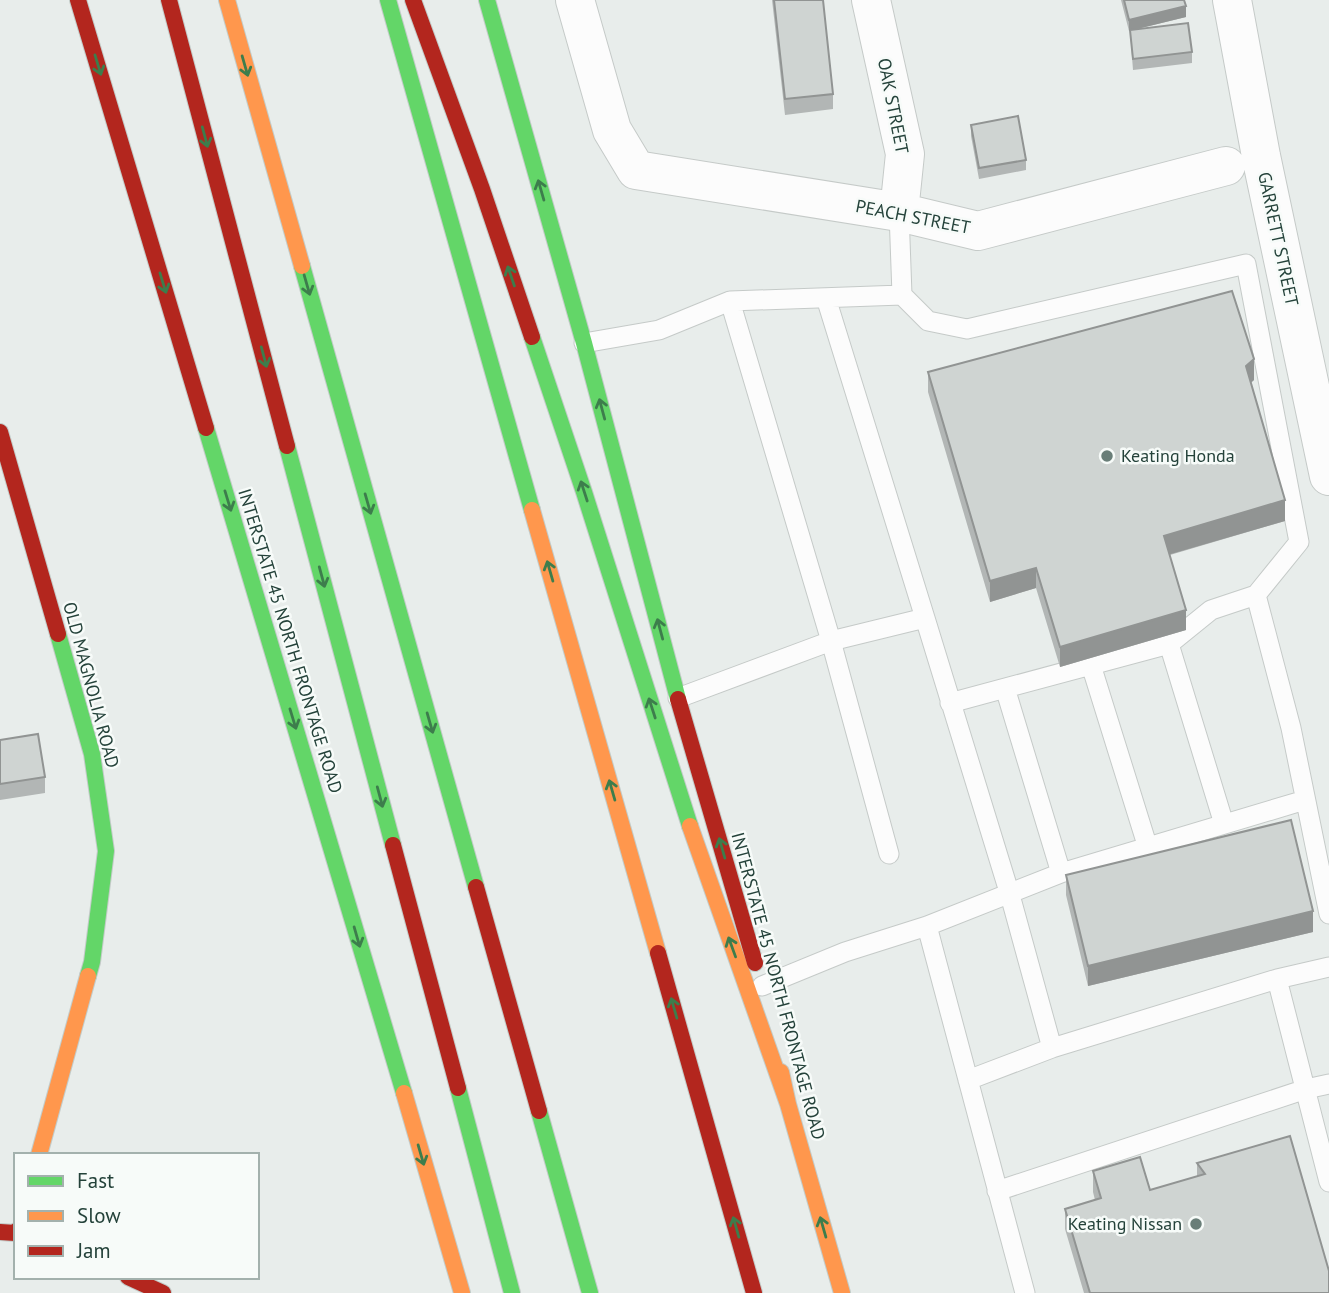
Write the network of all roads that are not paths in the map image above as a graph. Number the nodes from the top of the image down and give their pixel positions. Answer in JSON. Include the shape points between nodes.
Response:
{"nodes":[{"id":1,"x":78,"y":0,"type":"edge"},
{"id":2,"x":169,"y":0,"type":"edge"},
{"id":3,"x":227,"y":0,"type":"edge"},
{"id":4,"x":388,"y":0,"type":"edge"},
{"id":5,"x":413,"y":0,"type":"edge"},
{"id":6,"x":487,"y":0,"type":"edge"},
{"id":7,"x":575,"y":0,"type":"edge"},
{"id":8,"x":871,"y":0,"type":"edge"},
{"id":9,"x":1232,"y":0,"type":"edge"},
{"id":10,"x":1226,"y":166,"type":"dead end"},
{"id":11,"x":899,"y":212,"type":"junction"},
{"id":12,"x":902,"y":295,"type":"junction"},
{"id":13,"x":826,"y":298,"type":"junction"},
{"id":14,"x":730,"y":301,"type":"junction"},
{"id":15,"x":584,"y":343,"type":"junction"},
{"id":16,"x":0,"y":432,"type":"edge"},
{"id":17,"x":6,"y":477,"type":"edge"},
{"id":18,"x":1329,"y":477,"type":"edge"},
{"id":19,"x":1256,"y":595,"type":"junction"},
{"id":20,"x":925,"y":618,"type":"junction"},
{"id":21,"x":831,"y":641,"type":"junction"},
{"id":22,"x":1169,"y":644,"type":"junction"},
{"id":23,"x":1091,"y":665,"type":"junction"},
{"id":24,"x":1005,"y":688,"type":"junction"},
{"id":25,"x":678,"y":698,"type":"junction"},
{"id":26,"x":950,"y":703,"type":"junction"},
{"id":27,"x":1305,"y":800,"type":"junction"},
{"id":28,"x":1224,"y":824,"type":"junction"},
{"id":29,"x":1148,"y":848,"type":"junction"},
{"id":30,"x":889,"y":854,"type":"dead end"},
{"id":31,"x":1061,"y":873,"type":"junction"},
{"id":32,"x":1010,"y":894,"type":"junction"},
{"id":33,"x":1329,"y":914,"type":"edge"},
{"id":34,"x":927,"y":926,"type":"junction"},
{"id":35,"x":1329,"y":967,"type":"edge"},
{"id":36,"x":1277,"y":979,"type":"junction"},
{"id":37,"x":762,"y":986,"type":"junction"},
{"id":38,"x":1052,"y":1048,"type":"junction"},
{"id":39,"x":968,"y":1080,"type":"junction"},
{"id":40,"x":1329,"y":1084,"type":"edge"},
{"id":41,"x":1306,"y":1089,"type":"junction"},
{"id":42,"x":788,"y":1104,"type":"junction"},
{"id":43,"x":40,"y":1153,"type":"edge"},
{"id":44,"x":1329,"y":1182,"type":"edge"},
{"id":45,"x":998,"y":1191,"type":"junction"},
{"id":46,"x":132,"y":1279,"type":"edge"},
{"id":47,"x":459,"y":1292,"type":"edge"},
{"id":48,"x":163,"y":1293,"type":"edge"},
{"id":49,"x":512,"y":1293,"type":"edge"},
{"id":50,"x":590,"y":1293,"type":"edge"},
{"id":51,"x":754,"y":1293,"type":"edge"},
{"id":52,"x":842,"y":1293,"type":"edge"},
{"id":53,"x":1025,"y":1293,"type":"edge"}],
"edges":[{"from":1,"to":47,"type":"main road","name":"INTERSTATE 45 NORTH FRONTAGE ROAD","one_way":true,"via":[[335,858]]},
{"from":2,"to":49,"type":"main road","one_way":true},
{"from":3,"to":50,"type":"main road","one_way":true},
{"from":51,"to":4,"type":"main road","one_way":true},
{"from":42,"to":5,"type":"main road","one_way":true,"via":[[696,845],[491,215]]},
{"from":15,"to":6,"type":"main road","name":"INTERSTATE 45 NORTH FRONTAGE ROAD","one_way":true},
{"from":7,"to":11,"type":"street","name":"PEACH STREET","via":[[612,131],[636,170]]},
{"from":8,"to":11,"type":"street","name":"OAK STREET","via":[[905,154]]},
{"from":9,"to":18,"type":"street","name":"GARRETT STREET"},
{"from":10,"to":11,"type":"street","name":"PEACH STREET","via":[[978,231]]},
{"from":11,"to":12,"type":"lane"},
{"from":12,"to":13,"type":"lane"},
{"from":12,"to":19,"type":"lane","via":[[928,321],[967,329],[1247,264],[1299,542]]},
{"from":13,"to":14,"type":"lane"},
{"from":13,"to":20,"type":"lane"},
{"from":14,"to":15,"type":"lane","via":[[659,330]]},
{"from":14,"to":21,"type":"lane"},
{"from":25,"to":15,"type":"main road","name":"INTERSTATE 45 NORTH FRONTAGE ROAD","one_way":true},
{"from":16,"to":17,"type":"main road","name":"OLD MAGNOLIA ROAD"},
{"from":17,"to":43,"type":"main road","name":"OLD MAGNOLIA ROAD","via":[[92,754],[106,851],[92,962]]},
{"from":19,"to":22,"type":"lane","via":[[1211,610]]},
{"from":19,"to":27,"type":"lane"},
{"from":20,"to":21,"type":"lane"},
{"from":20,"to":26,"type":"lane"},
{"from":21,"to":25,"type":"lane"},
{"from":21,"to":30,"type":"lane"},
{"from":22,"to":23,"type":"lane"},
{"from":22,"to":28,"type":"lane"},
{"from":23,"to":24,"type":"lane"},
{"from":23,"to":29,"type":"lane"},
{"from":24,"to":26,"type":"lane"},
{"from":24,"to":31,"type":"lane"},
{"from":37,"to":25,"type":"main road","name":"INTERSTATE 45 NORTH FRONTAGE ROAD","one_way":true},
{"from":26,"to":32,"type":"lane"},
{"from":27,"to":28,"type":"lane"},
{"from":27,"to":33,"type":"lane"},
{"from":28,"to":29,"type":"lane"},
{"from":29,"to":31,"type":"lane"},
{"from":31,"to":32,"type":"lane"},
{"from":32,"to":34,"type":"lane"},
{"from":32,"to":38,"type":"lane"},
{"from":34,"to":37,"type":"lane","via":[[845,952]]},
{"from":34,"to":39,"type":"lane"},
{"from":35,"to":36,"type":"lane"},
{"from":36,"to":38,"type":"lane"},
{"from":36,"to":41,"type":"lane"},
{"from":37,"to":42,"type":"main road","name":"INTERSTATE 45 NORTH FRONTAGE ROAD"},
{"from":38,"to":39,"type":"lane"},
{"from":39,"to":45,"type":"lane"},
{"from":40,"to":41,"type":"lane"},
{"from":41,"to":44,"type":"lane"},
{"from":41,"to":45,"type":"lane"},
{"from":52,"to":42,"type":"main road","name":"INTERSTATE 45 NORTH FRONTAGE ROAD","one_way":true},
{"from":45,"to":53,"type":"lane"},
{"from":46,"to":48,"type":"main road"}]}
